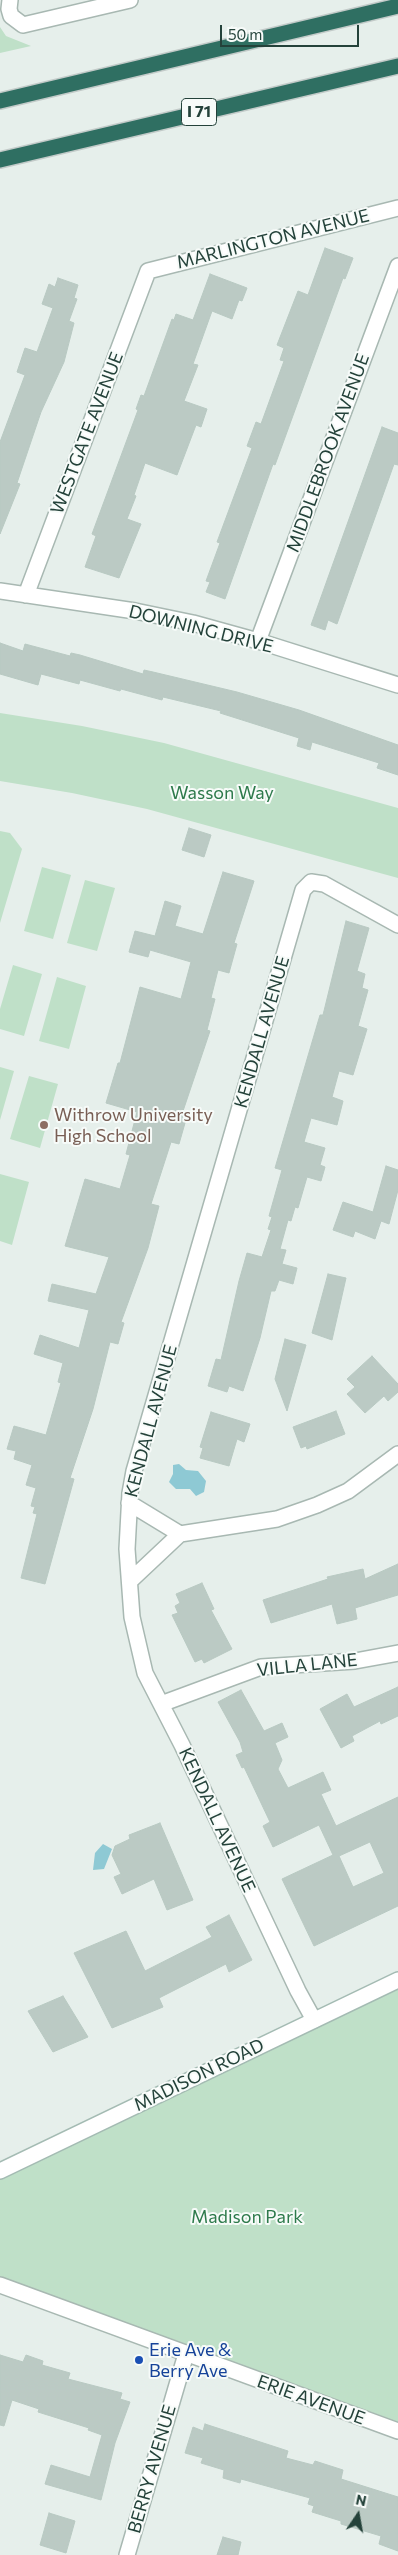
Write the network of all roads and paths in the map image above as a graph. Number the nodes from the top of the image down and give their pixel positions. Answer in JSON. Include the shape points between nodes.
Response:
{"nodes":[{"id":1,"x":10,"y":0,"type":"edge"},
{"id":2,"x":130,"y":0,"type":"edge"},
{"id":3,"x":398,"y":6,"type":"edge"},
{"id":4,"x":398,"y":66,"type":"edge"},
{"id":5,"x":0,"y":101,"type":"edge"},
{"id":6,"x":0,"y":160,"type":"edge"},
{"id":7,"x":398,"y":208,"type":"edge"},
{"id":8,"x":398,"y":266,"type":"edge"},
{"id":9,"x":148,"y":271,"type":"joint"},
{"id":10,"x":0,"y":591,"type":"edge"},
{"id":11,"x":26,"y":595,"type":"junction"},
{"id":12,"x":258,"y":641,"type":"junction"},
{"id":13,"x":398,"y":685,"type":"edge"},
{"id":14,"x":398,"y":925,"type":"edge"},
{"id":15,"x":398,"y":1454,"type":"edge"},
{"id":16,"x":129,"y":1503,"type":"junction"},
{"id":17,"x":180,"y":1534,"type":"junction"},
{"id":18,"x":130,"y":1581,"type":"junction"},
{"id":19,"x":398,"y":1653,"type":"edge"},
{"id":20,"x":161,"y":1704,"type":"junction"},
{"id":21,"x":398,"y":1980,"type":"edge"},
{"id":22,"x":314,"y":2020,"type":"junction"},
{"id":23,"x":0,"y":2171,"type":"edge"},
{"id":24,"x":0,"y":2285,"type":"edge"},
{"id":25,"x":186,"y":2354,"type":"junction"},
{"id":26,"x":398,"y":2431,"type":"edge"},
{"id":27,"x":127,"y":2555,"type":"edge"}],
"edges":[{"from":1,"to":2,"type":"street","via":[[8,9],[11,16],[23,25]]},
{"from":3,"to":5,"type":"highway"},
{"from":4,"to":6,"type":"highway","number":"I 71"},
{"from":7,"to":9,"type":"street","name":"MARLINGTON AVENUE"},
{"from":8,"to":12,"type":"street","name":"MIDDLEBROOK AVENUE"},
{"from":9,"to":11,"type":"street","name":"WESTGATE AVENUE"},
{"from":10,"to":11,"type":"street","name":"DOWNING DRIVE"},
{"from":11,"to":12,"type":"street","name":"DOWNING DRIVE","via":[[135,611]]},
{"from":12,"to":13,"type":"street","name":"DOWNING DRIVE"},
{"from":14,"to":16,"type":"street","name":"KENDALL AVENUE","via":[[324,884],[311,882],[303,890],[134,1471]]},
{"from":15,"to":17,"type":"street","via":[[348,1490],[317,1505],[277,1519]]},
{"from":16,"to":17,"type":"street"},
{"from":16,"to":18,"type":"street","name":"KENDALL AVENUE","via":[[127,1549]]},
{"from":17,"to":18,"type":"street"},
{"from":18,"to":20,"type":"street","name":"KENDALL AVENUE","via":[[136,1642],[145,1673]]},
{"from":19,"to":20,"type":"street","name":"VILLA LANE","via":[[355,1661],[261,1666]]},
{"from":20,"to":22,"type":"street","name":"KENDALL AVENUE"},
{"from":21,"to":22,"type":"street","name":"MADISON ROAD"},
{"from":22,"to":23,"type":"street","name":"MADISON ROAD"},
{"from":24,"to":25,"type":"street","name":"ERIE AVENUE"},
{"from":25,"to":26,"type":"street","name":"ERIE AVENUE"},
{"from":25,"to":27,"type":"street","name":"BERRY AVENUE"}]}
